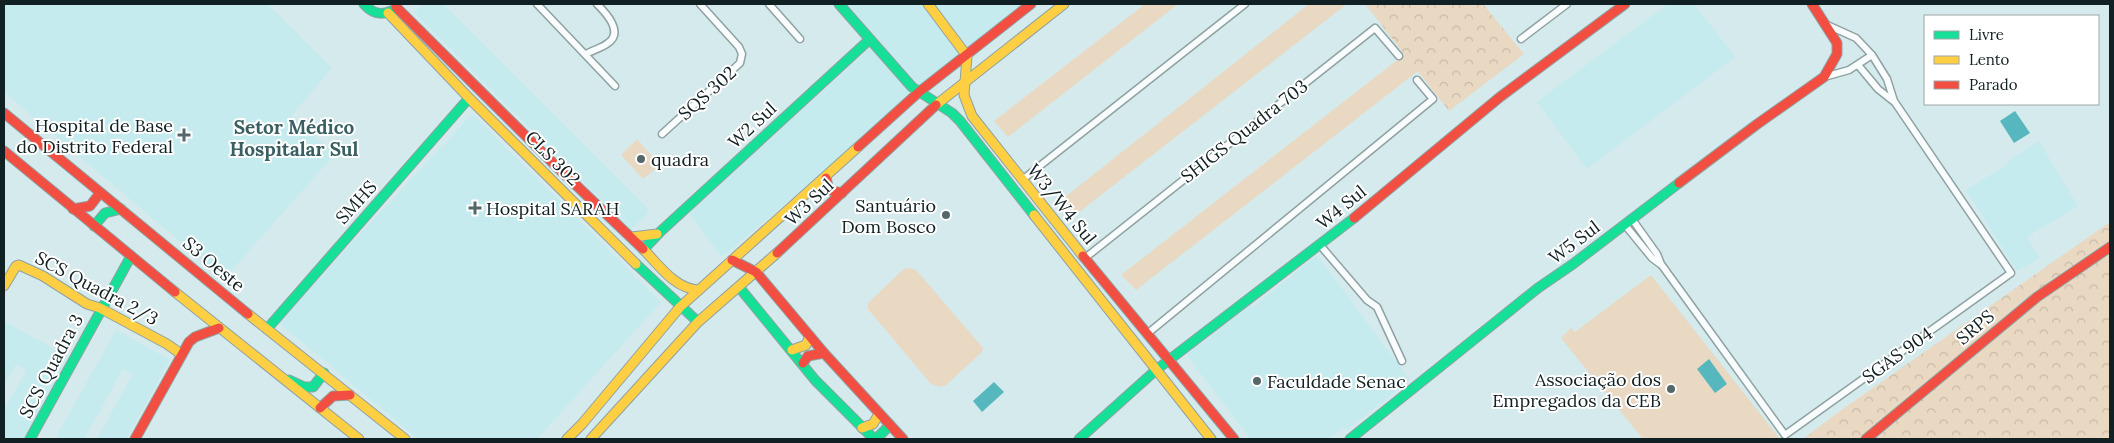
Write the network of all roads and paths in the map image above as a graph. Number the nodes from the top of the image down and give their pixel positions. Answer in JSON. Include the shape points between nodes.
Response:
{"nodes":[{"id":1,"x":364,"y":4,"type":"edge"},
{"id":2,"x":537,"y":4,"type":"edge"},
{"id":3,"x":596,"y":4,"type":"edge"},
{"id":4,"x":700,"y":4,"type":"edge"},
{"id":5,"x":769,"y":4,"type":"edge"},
{"id":6,"x":839,"y":4,"type":"edge"},
{"id":7,"x":928,"y":4,"type":"edge"},
{"id":8,"x":1031,"y":4,"type":"edge"},
{"id":9,"x":1064,"y":4,"type":"edge"},
{"id":10,"x":1246,"y":4,"type":"edge"},
{"id":11,"x":1567,"y":4,"type":"edge"},
{"id":12,"x":1625,"y":4,"type":"edge"},
{"id":13,"x":1812,"y":4,"type":"edge"},
{"id":14,"x":396,"y":5,"type":"edge"},
{"id":15,"x":388,"y":13,"type":"junction"},
{"id":16,"x":1825,"y":24,"type":"junction"},
{"id":17,"x":800,"y":39,"type":"dead end"},
{"id":18,"x":1521,"y":39,"type":"dead end"},
{"id":19,"x":869,"y":40,"type":"junction"},
{"id":20,"x":586,"y":54,"type":"junction"},
{"id":21,"x":1872,"y":55,"type":"junction"},
{"id":22,"x":967,"y":56,"type":"junction"},
{"id":23,"x":1399,"y":56,"type":"dead end"},
{"id":24,"x":1858,"y":65,"type":"junction"},
{"id":25,"x":1824,"y":77,"type":"junction"},
{"id":26,"x":1417,"y":80,"type":"dead end"},
{"id":27,"x":964,"y":83,"type":"junction"},
{"id":28,"x":615,"y":86,"type":"dead end"},
{"id":29,"x":918,"y":92,"type":"junction"},
{"id":30,"x":469,"y":98,"type":"junction"},
{"id":31,"x":1894,"y":101,"type":"junction"},
{"id":32,"x":938,"y":104,"type":"junction"},
{"id":33,"x":4,"y":113,"type":"edge"},
{"id":34,"x":662,"y":134,"type":"dead end"},
{"id":35,"x":995,"y":146,"type":"junction"},
{"id":36,"x":4,"y":151,"type":"edge"},
{"id":37,"x":986,"y":153,"type":"junction"},
{"id":38,"x":826,"y":178,"type":"junction"},
{"id":39,"x":1022,"y":180,"type":"junction"},
{"id":40,"x":100,"y":193,"type":"junction"},
{"id":41,"x":842,"y":193,"type":"junction"},
{"id":42,"x":73,"y":209,"type":"junction"},
{"id":43,"x":121,"y":210,"type":"junction"},
{"id":44,"x":1053,"y":220,"type":"junction"},
{"id":45,"x":1629,"y":222,"type":"junction"},
{"id":46,"x":94,"y":226,"type":"junction"},
{"id":47,"x":1044,"y":227,"type":"junction"},
{"id":48,"x":657,"y":234,"type":"junction"},
{"id":49,"x":632,"y":237,"type":"junction"},
{"id":50,"x":1320,"y":245,"type":"junction"},
{"id":51,"x":2110,"y":247,"type":"edge"},
{"id":52,"x":644,"y":249,"type":"junction"},
{"id":53,"x":131,"y":256,"type":"junction"},
{"id":54,"x":1084,"y":258,"type":"junction"},
{"id":55,"x":732,"y":260,"type":"junction"},
{"id":56,"x":642,"y":270,"type":"junction"},
{"id":57,"x":756,"y":272,"type":"junction"},
{"id":58,"x":4,"y":286,"type":"edge"},
{"id":59,"x":739,"y":287,"type":"junction"},
{"id":60,"x":698,"y":290,"type":"junction"},
{"id":61,"x":680,"y":307,"type":"junction"},
{"id":62,"x":100,"y":308,"type":"junction"},
{"id":63,"x":698,"y":322,"type":"junction"},
{"id":64,"x":219,"y":328,"type":"junction"},
{"id":65,"x":267,"y":329,"type":"junction"},
{"id":66,"x":1147,"y":334,"type":"junction"},
{"id":67,"x":810,"y":336,"type":"junction"},
{"id":68,"x":792,"y":350,"type":"junction"},
{"id":69,"x":824,"y":353,"type":"junction"},
{"id":70,"x":181,"y":354,"type":"junction"},
{"id":71,"x":1169,"y":360,"type":"junction"},
{"id":72,"x":1402,"y":361,"type":"dead end"},
{"id":73,"x":803,"y":363,"type":"junction"},
{"id":74,"x":626,"y":370,"type":"junction"},
{"id":75,"x":1156,"y":370,"type":"junction"},
{"id":76,"x":324,"y":374,"type":"junction"},
{"id":77,"x":279,"y":377,"type":"junction"},
{"id":78,"x":350,"y":395,"type":"junction"},
{"id":79,"x":620,"y":406,"type":"junction"},
{"id":80,"x":320,"y":408,"type":"junction"},
{"id":81,"x":879,"y":414,"type":"junction"},
{"id":82,"x":890,"y":425,"type":"junction"},
{"id":83,"x":862,"y":428,"type":"junction"},
{"id":84,"x":349,"y":436,"type":"edge"},
{"id":85,"x":30,"y":439,"type":"edge"},
{"id":86,"x":135,"y":439,"type":"edge"},
{"id":87,"x":359,"y":439,"type":"edge"},
{"id":88,"x":405,"y":439,"type":"edge"},
{"id":89,"x":567,"y":439,"type":"edge"},
{"id":90,"x":591,"y":439,"type":"edge"},
{"id":91,"x":875,"y":439,"type":"edge"},
{"id":92,"x":903,"y":439,"type":"edge"},
{"id":93,"x":1079,"y":439,"type":"edge"},
{"id":94,"x":1211,"y":439,"type":"edge"},
{"id":95,"x":1234,"y":439,"type":"edge"},
{"id":96,"x":1350,"y":439,"type":"edge"},
{"id":97,"x":1866,"y":439,"type":"edge"}],
"edges":[{"from":1,"to":15,"type":"main road","via":[[374,13]]},
{"from":2,"to":20,"type":"street"},
{"from":3,"to":20,"type":"street","via":[[614,26],[615,33],[609,43]]},
{"from":4,"to":34,"type":"street","name":"SQS 302","via":[[739,47],[742,54],[740,63]]},
{"from":5,"to":17,"type":"street"},
{"from":6,"to":19,"type":"main road"},
{"from":7,"to":22,"type":"main road"},
{"from":8,"to":22,"type":"main road","name":"W3 Sul"},
{"from":9,"to":27,"type":"main road","name":"W3 Sul"},
{"from":10,"to":39,"type":"street"},
{"from":11,"to":18,"type":"street"},
{"from":12,"to":50,"type":"main road","name":"W4 Sul","via":[[1500,96]]},
{"from":13,"to":16,"type":"main road","name":"W5 Sul"},
{"from":14,"to":15,"type":"main road"},
{"from":14,"to":49,"type":"main road","name":"CLS 302","via":[[557,167]]},
{"from":15,"to":30,"type":"main road","name":"CLS 302"},
{"from":16,"to":21,"type":"street","via":[[1856,38]]},
{"from":16,"to":25,"type":"main road","name":"W5 Sul","via":[[1837,43],[1837,54]]},
{"from":19,"to":29,"type":"main road"},
{"from":19,"to":48,"type":"main road","name":"W2 Sul"},
{"from":20,"to":28,"type":"street"},
{"from":21,"to":24,"type":"street","name":"W5 Sul"},
{"from":21,"to":31,"type":"street","name":"SGAS 904","via":[[1887,79]]},
{"from":22,"to":27,"type":"main road","name":"W3/W4 Sul"},
{"from":22,"to":29,"type":"main road","name":"W3 Sul"},
{"from":23,"to":54,"type":"street","name":"SHIGS Quadra 703","via":[[1375,28]]},
{"from":24,"to":25,"type":"street","name":"W5 Sul"},
{"from":24,"to":31,"type":"street","name":"SGAS 904","via":[[1878,89]]},
{"from":25,"to":45,"type":"main road","name":"W5 Sul"},
{"from":26,"to":66,"type":"street","via":[[1433,99]]},
{"from":27,"to":32,"type":"main road","name":"W3 Sul"},
{"from":27,"to":35,"type":"main road","name":"W3/W4 Sul","via":[[964,102]]},
{"from":29,"to":32,"type":"main road","name":"W3/W4 Sul"},
{"from":29,"to":38,"type":"main road","name":"W3 Sul"},
{"from":30,"to":56,"type":"main road","name":"CLS 302"},
{"from":30,"to":65,"type":"main road","name":"SMHS"},
{"from":31,"to":45,"type":"street","name":"SGAS 904","via":[[2011,273],[1785,435],[1661,264],[1652,258]]},
{"from":32,"to":37,"type":"main road","name":"W3/W4 Sul","via":[[960,121]]},
{"from":32,"to":41,"type":"main road","name":"W3 Sul"},
{"from":33,"to":40,"type":"main road","name":"S3 Oeste"},
{"from":35,"to":37,"type":"main road"},
{"from":35,"to":39,"type":"main road","name":"W3/W4 Sul"},
{"from":36,"to":42,"type":"main road"},
{"from":37,"to":47,"type":"main road","name":"W3/W4 Sul"},
{"from":38,"to":41,"type":"main road","via":[[829,190]]},
{"from":38,"to":55,"type":"main road","name":"W3 Sul"},
{"from":39,"to":44,"type":"main road","name":"W3/W4 Sul"},
{"from":40,"to":42,"type":"main road","via":[[90,206]]},
{"from":40,"to":43,"type":"main road","name":"S3 Oeste"},
{"from":41,"to":57,"type":"main road","name":"W3 Sul"},
{"from":42,"to":46,"type":"main road"},
{"from":43,"to":46,"type":"main road","via":[[101,215]]},
{"from":43,"to":65,"type":"main road","name":"S3 Oeste"},
{"from":44,"to":47,"type":"main road"},
{"from":44,"to":54,"type":"main road","name":"W3/W4 Sul"},
{"from":45,"to":96,"type":"main road","name":"W5 Sul","via":[[1531,293]]},
{"from":46,"to":53,"type":"main road"},
{"from":47,"to":75,"type":"main road","name":"W3/W4 Sul"},
{"from":48,"to":49,"type":"main road"},
{"from":48,"to":52,"type":"main road","name":"W2 Sul"},
{"from":49,"to":52,"type":"main road","name":"CLS 302"},
{"from":50,"to":71,"type":"main road","name":"W4 Sul"},
{"from":50,"to":72,"type":"street","via":[[1367,300],[1377,307]]},
{"from":51,"to":97,"type":"main road","name":"SRPS","via":[[2037,297]]},
{"from":52,"to":56,"type":"main road"},
{"from":52,"to":60,"type":"main road","name":"CLS 302","via":[[676,283]]},
{"from":53,"to":62,"type":"main road","name":"SCS Quadra 3"},
{"from":53,"to":64,"type":"main road"},
{"from":54,"to":66,"type":"main road","name":"W3/W4 Sul"},
{"from":55,"to":57,"type":"main road"},
{"from":55,"to":60,"type":"main road","name":"W3 Sul"},
{"from":56,"to":61,"type":"main road","name":"CLS 302"},
{"from":57,"to":59,"type":"main road","name":"W3 Sul"},
{"from":57,"to":67,"type":"main road"},
{"from":58,"to":62,"type":"main road","name":"SCS Quadra 2/3","via":[[19,265],[87,304]]},
{"from":59,"to":63,"type":"main road","name":"W3 Sul"},
{"from":59,"to":68,"type":"main road"},
{"from":60,"to":61,"type":"main road","name":"W3 Sul"},
{"from":61,"to":63,"type":"main road","name":"CLS 302"},
{"from":61,"to":74,"type":"main road","name":"W3 Sul"},
{"from":62,"to":70,"type":"main road","name":"SCS Quadra 2/3"},
{"from":62,"to":85,"type":"main road","name":"SCS Quadra 3"},
{"from":63,"to":79,"type":"main road","name":"W3 Sul"},
{"from":64,"to":70,"type":"main road","via":[[195,337]]},
{"from":64,"to":77,"type":"main road"},
{"from":65,"to":76,"type":"main road","name":"S3 Oeste"},
{"from":66,"to":71,"type":"main road","name":"W3/W4 Sul"},
{"from":67,"to":68,"type":"main road","via":[[806,345]]},
{"from":67,"to":69,"type":"main road"},
{"from":68,"to":73,"type":"main road"},
{"from":69,"to":73,"type":"main road","via":[[808,356]]},
{"from":69,"to":81,"type":"main road"},
{"from":70,"to":86,"type":"main road"},
{"from":71,"to":75,"type":"main road","name":"W4 Sul"},
{"from":71,"to":95,"type":"main road","name":"W3/W4 Sul"},
{"from":73,"to":83,"type":"main road","via":[[833,400]]},
{"from":74,"to":79,"type":"main road","via":[[613,396],[615,405]]},
{"from":74,"to":89,"type":"main road","name":"W3 Sul"},
{"from":75,"to":93,"type":"main road","name":"W4 Sul"},
{"from":75,"to":94,"type":"main road","name":"W3/W4 Sul"},
{"from":76,"to":77,"type":"main road","via":[[313,387],[304,387]]},
{"from":76,"to":78,"type":"main road","name":"S3 Oeste"},
{"from":77,"to":80,"type":"main road"},
{"from":78,"to":80,"type":"main road","via":[[334,394]]},
{"from":78,"to":88,"type":"main road","name":"S3 Oeste"},
{"from":79,"to":90,"type":"main road","name":"W3 Sul"},
{"from":80,"to":84,"type":"main road"},
{"from":81,"to":82,"type":"main road"},
{"from":81,"to":83,"type":"main road","via":[[874,424]]},
{"from":82,"to":91,"type":"main road"},
{"from":82,"to":92,"type":"main road"},
{"from":83,"to":91,"type":"main road"},
{"from":84,"to":87,"type":"main road"}]}
